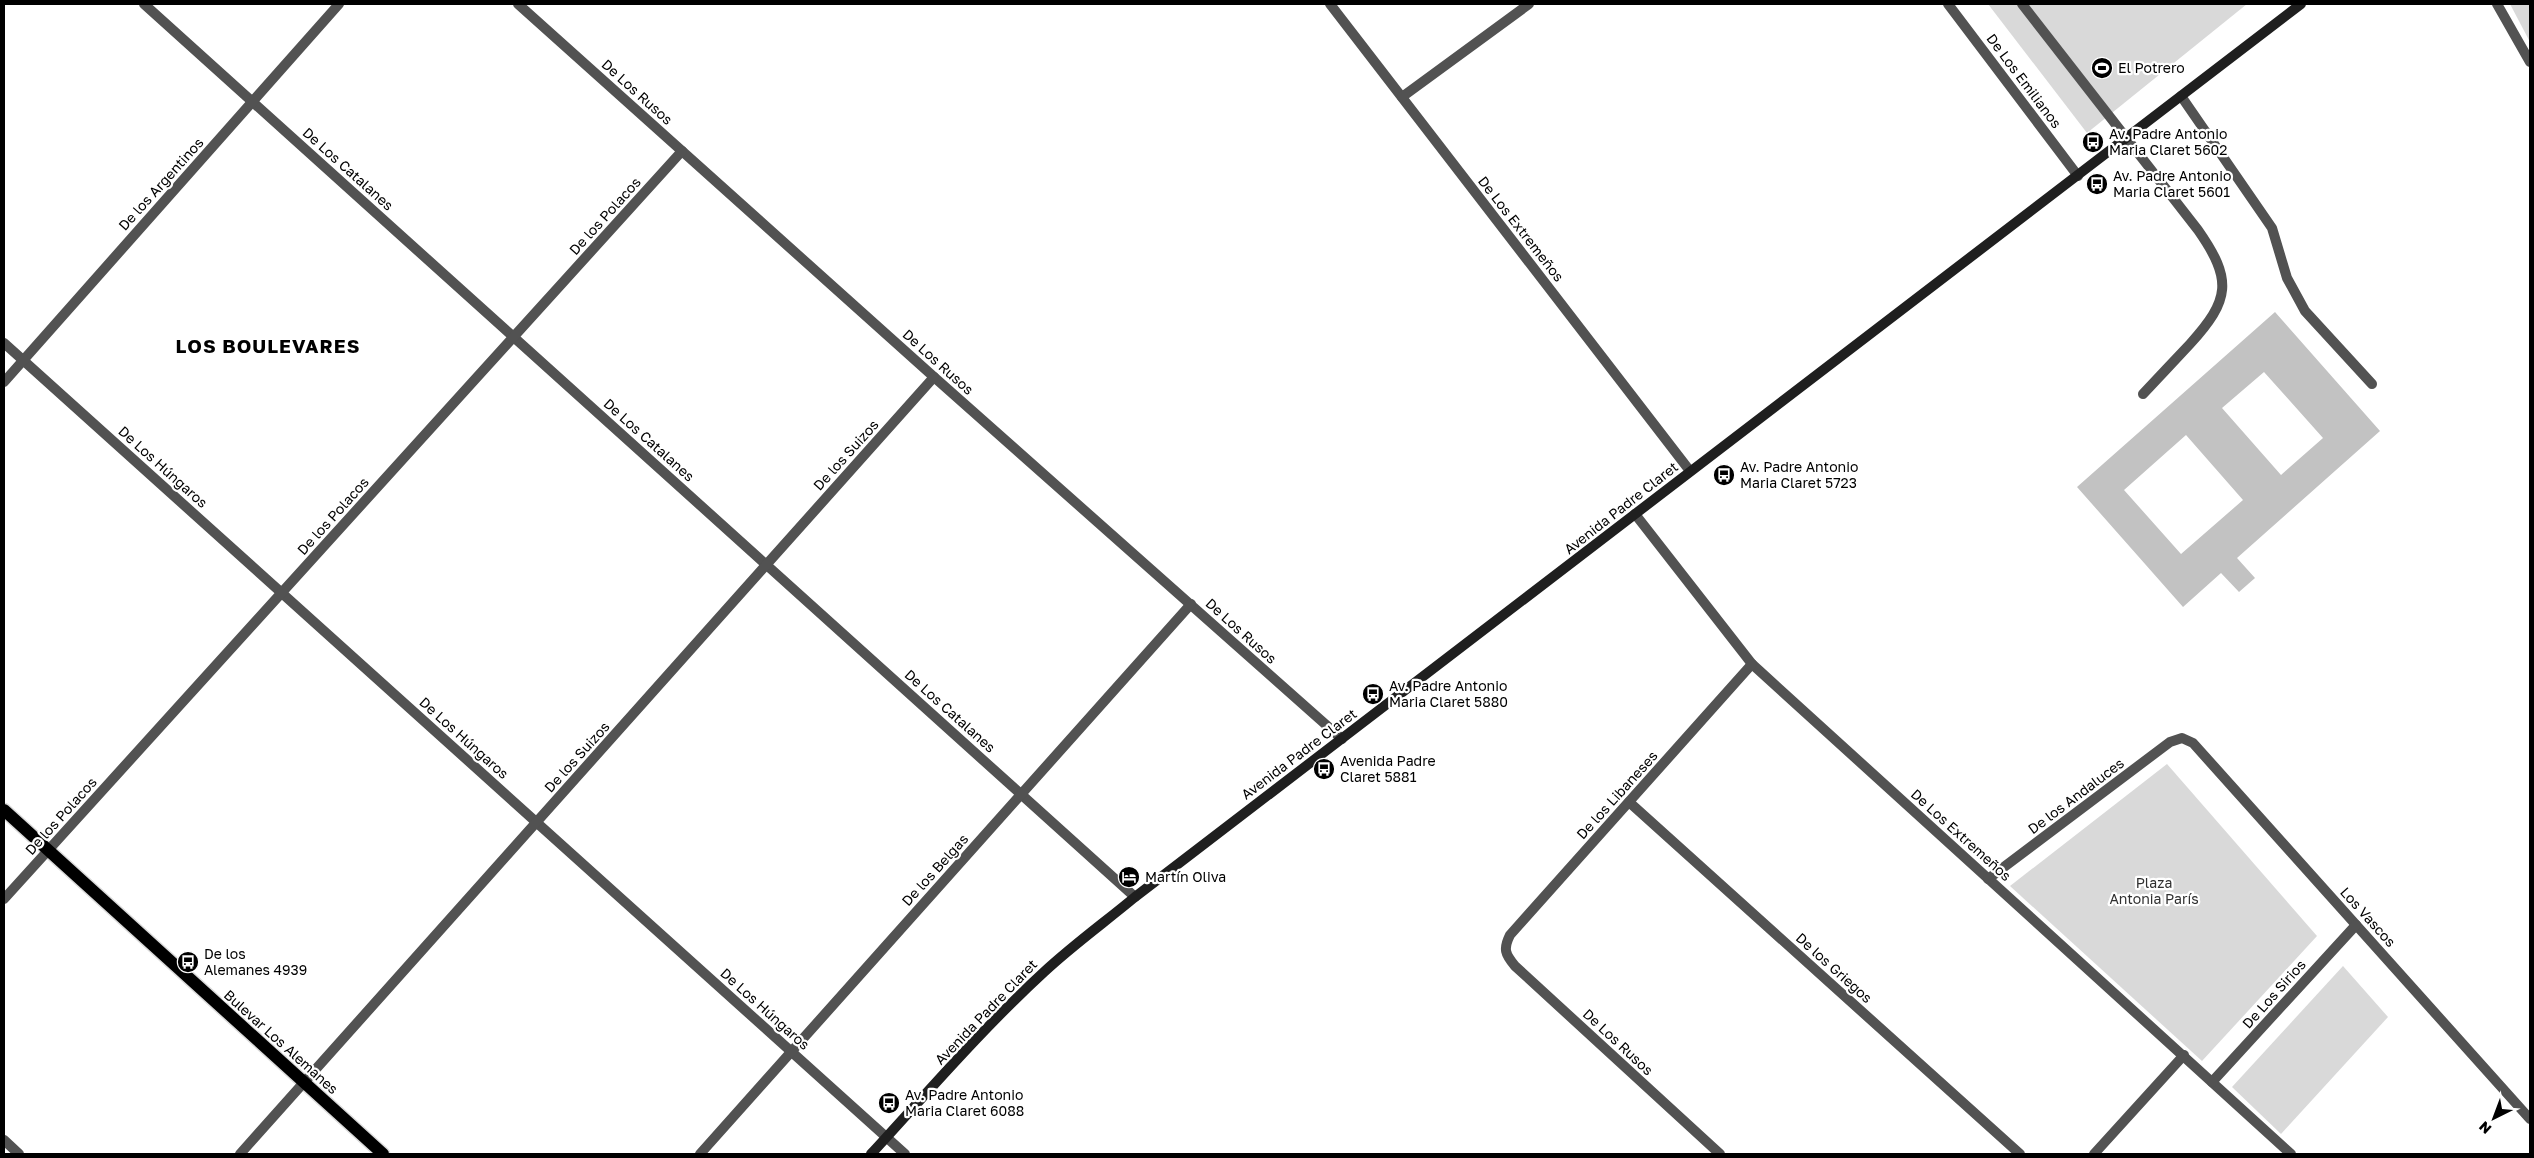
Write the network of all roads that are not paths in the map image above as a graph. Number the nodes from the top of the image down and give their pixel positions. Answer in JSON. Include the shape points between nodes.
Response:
{"nodes":[{"id":1,"x":144,"y":4,"type":"edge"},
{"id":2,"x":339,"y":4,"type":"edge"},
{"id":3,"x":518,"y":4,"type":"edge"},
{"id":4,"x":1330,"y":4,"type":"edge"},
{"id":5,"x":1529,"y":4,"type":"edge"},
{"id":6,"x":1948,"y":4,"type":"edge"},
{"id":7,"x":2022,"y":4,"type":"edge"},
{"id":8,"x":2301,"y":4,"type":"edge"},
{"id":9,"x":2497,"y":4,"type":"edge"},
{"id":10,"x":2529,"y":57,"type":"edge"},
{"id":11,"x":2181,"y":96,"type":"junction"},
{"id":12,"x":1402,"y":97,"type":"junction"},
{"id":13,"x":252,"y":101,"type":"junction"},
{"id":14,"x":2125,"y":139,"type":"junction"},
{"id":15,"x":682,"y":151,"type":"junction"},
{"id":16,"x":2078,"y":176,"type":"junction"},
{"id":17,"x":514,"y":336,"type":"junction"},
{"id":18,"x":4,"y":343,"type":"edge"},
{"id":19,"x":23,"y":360,"type":"junction"},
{"id":20,"x":934,"y":377,"type":"junction"},
{"id":21,"x":4,"y":382,"type":"edge"},
{"id":22,"x":2372,"y":384,"type":"dead end"},
{"id":23,"x":2143,"y":394,"type":"dead end"},
{"id":24,"x":1690,"y":471,"type":"junction"},
{"id":25,"x":1635,"y":514,"type":"junction"},
{"id":26,"x":766,"y":564,"type":"junction"},
{"id":27,"x":282,"y":593,"type":"junction"},
{"id":28,"x":1191,"y":604,"type":"junction"},
{"id":29,"x":1752,"y":664,"type":"junction"},
{"id":30,"x":2182,"y":738,"type":"joint"},
{"id":31,"x":1342,"y":739,"type":"junction"},
{"id":32,"x":1021,"y":794,"type":"junction"},
{"id":33,"x":1630,"y":802,"type":"junction"},
{"id":34,"x":4,"y":810,"type":"edge"},
{"id":35,"x":536,"y":822,"type":"junction"},
{"id":36,"x":48,"y":850,"type":"junction"},
{"id":37,"x":1988,"y":879,"type":"junction"},
{"id":38,"x":1135,"y":897,"type":"junction"},
{"id":39,"x":4,"y":899,"type":"edge"},
{"id":40,"x":2356,"y":925,"type":"junction"},
{"id":41,"x":1504,"y":947,"type":"joint"},
{"id":42,"x":791,"y":1052,"type":"junction"},
{"id":43,"x":2184,"y":1055,"type":"junction"},
{"id":44,"x":2212,"y":1082,"type":"junction"},
{"id":45,"x":303,"y":1083,"type":"junction"},
{"id":46,"x":2530,"y":1119,"type":"edge"},
{"id":47,"x":886,"y":1138,"type":"junction"},
{"id":48,"x":4,"y":1140,"type":"edge"},
{"id":49,"x":19,"y":1154,"type":"edge"},
{"id":50,"x":240,"y":1154,"type":"edge"},
{"id":51,"x":383,"y":1154,"type":"edge"},
{"id":52,"x":700,"y":1154,"type":"edge"},
{"id":53,"x":871,"y":1154,"type":"edge"},
{"id":54,"x":905,"y":1154,"type":"edge"},
{"id":55,"x":1720,"y":1154,"type":"edge"},
{"id":56,"x":2020,"y":1154,"type":"edge"},
{"id":57,"x":2094,"y":1154,"type":"edge"},
{"id":58,"x":2292,"y":1154,"type":"edge"}],
"edges":[{"from":1,"to":13,"type":"street","name":"De Los Catalanes"},
{"from":2,"to":13,"type":"street","name":"De los Argentinos"},
{"from":3,"to":15,"type":"street","name":"De Los Rusos"},
{"from":4,"to":12,"type":"street","name":"De Los Extremeños"},
{"from":5,"to":12,"type":"street"},
{"from":6,"to":16,"type":"street","name":"De Los Emilianos"},
{"from":7,"to":14,"type":"street"},
{"from":8,"to":11,"type":"main road"},
{"from":9,"to":10,"type":"street"},
{"from":11,"to":14,"type":"main road"},
{"from":11,"to":22,"type":"street","via":[[2272,228],[2287,278],[2306,310]]},
{"from":12,"to":24,"type":"street","name":"De Los Extremeños"},
{"from":13,"to":17,"type":"street","name":"De Los Catalanes"},
{"from":13,"to":19,"type":"street","name":"De los Argentinos"},
{"from":14,"to":16,"type":"main road"},
{"from":14,"to":23,"type":"street","via":[[2210,248],[2220,267],[2222,288],[2220,306],[2210,322]]},
{"from":15,"to":17,"type":"street","name":"De los Polacos"},
{"from":15,"to":20,"type":"street","name":"De Los Rusos"},
{"from":16,"to":24,"type":"main road","name":"Avenida Padre Claret"},
{"from":17,"to":26,"type":"street","name":"De Los Catalanes"},
{"from":17,"to":27,"type":"street","name":"De los Polacos"},
{"from":18,"to":19,"type":"street","name":"De Los Húngaros"},
{"from":19,"to":21,"type":"street","name":"De los Argentinos"},
{"from":19,"to":27,"type":"street","name":"De Los Húngaros"},
{"from":20,"to":26,"type":"street","name":"De los Suizos"},
{"from":20,"to":28,"type":"street","name":"De Los Rusos"},
{"from":24,"to":25,"type":"main road","name":"Avenida Padre Claret"},
{"from":25,"to":29,"type":"street","name":"De Los Extremeños"},
{"from":25,"to":31,"type":"main road","name":"Avenida Padre Claret"},
{"from":26,"to":32,"type":"street","name":"De Los Catalanes"},
{"from":26,"to":35,"type":"street","name":"De los Suizos"},
{"from":27,"to":35,"type":"street","name":"De Los Húngaros"},
{"from":27,"to":36,"type":"street","name":"De los Polacos"},
{"from":28,"to":31,"type":"street","name":"De Los Rusos"},
{"from":28,"to":32,"type":"street","name":"De los Belgas"},
{"from":29,"to":33,"type":"street","name":"De los Libaneses"},
{"from":29,"to":37,"type":"street","name":"De Los Extremeños"},
{"from":30,"to":37,"type":"street","name":"De los Andaluces","via":[[2170,742]]},
{"from":30,"to":40,"type":"street","name":"Los Vascos","via":[[2193,743]]},
{"from":31,"to":38,"type":"main road","name":"Avenida Padre Claret"},
{"from":32,"to":38,"type":"street","name":"De Los Catalanes"},
{"from":32,"to":42,"type":"street","name":"De los Belgas"},
{"from":33,"to":41,"type":"street","name":"De los Libaneses","via":[[1510,935]]},
{"from":33,"to":56,"type":"street","name":"De los Griegos"},
{"from":34,"to":36,"type":"main road","name":"Bulevar Los Alemanes"},
{"from":35,"to":42,"type":"street","name":"De Los Húngaros"},
{"from":35,"to":45,"type":"street","name":"De los Suizos"},
{"from":36,"to":39,"type":"street","name":"De los Polacos"},
{"from":36,"to":45,"type":"main road","name":"Bulevar Los Alemanes"},
{"from":37,"to":43,"type":"street","name":"De Los Extremeños"},
{"from":38,"to":47,"type":"main road","name":"Avenida Padre Claret","via":[[1045,970],[987,1027]]},
{"from":40,"to":44,"type":"street","name":"De Los Sirios"},
{"from":40,"to":46,"type":"street","name":"Los Vascos"},
{"from":41,"to":55,"type":"street","name":"De Los Rusos","via":[[1515,966]]},
{"from":42,"to":47,"type":"street","name":"De Los Húngaros"},
{"from":42,"to":52,"type":"street","name":"De los Belgas"},
{"from":43,"to":44,"type":"street","name":"De Los Extremeños"},
{"from":43,"to":57,"type":"street"},
{"from":44,"to":58,"type":"street","name":"De Los Extremeños"},
{"from":45,"to":50,"type":"street","name":"De los Suizos"},
{"from":45,"to":51,"type":"main road","name":"Bulevar Los Alemanes"},
{"from":47,"to":53,"type":"main road","name":"Avenida Padre Claret"},
{"from":47,"to":54,"type":"street","name":"De Los Húngaros"},
{"from":48,"to":49,"type":"street"}]}
